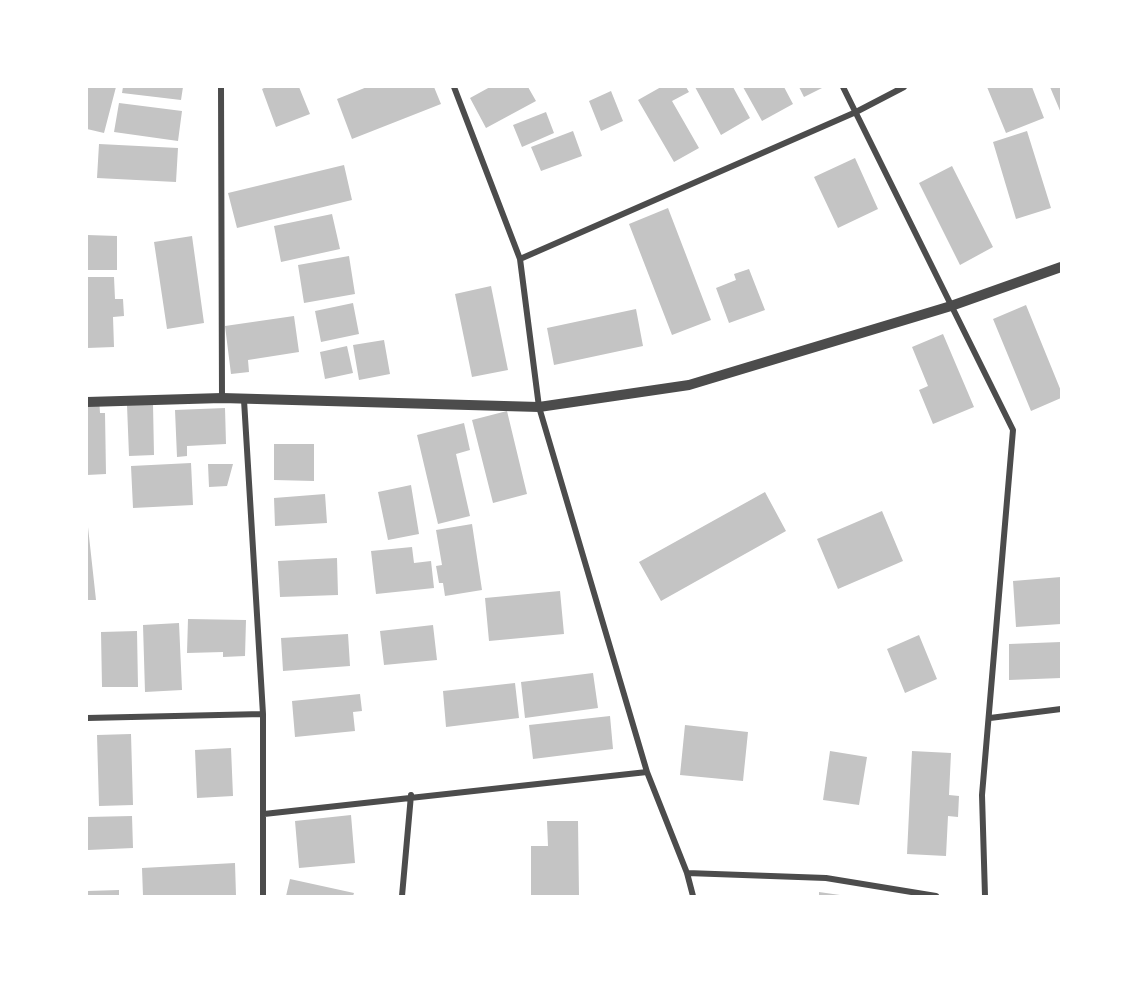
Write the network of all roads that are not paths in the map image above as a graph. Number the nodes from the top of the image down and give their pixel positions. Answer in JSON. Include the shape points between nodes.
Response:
{"nodes":[{"id":1,"x":220,"y":87,"type":"edge"},
{"id":2,"x":454,"y":87,"type":"edge"},
{"id":3,"x":843,"y":87,"type":"edge"},
{"id":4,"x":904,"y":87,"type":"edge"},
{"id":5,"x":856,"y":112,"type":"junction"},
{"id":6,"x":520,"y":259,"type":"junction"},
{"id":7,"x":1061,"y":267,"type":"edge"},
{"id":8,"x":951,"y":306,"type":"junction"},
{"id":9,"x":222,"y":398,"type":"junction"},
{"id":10,"x":244,"y":400,"type":"junction"},
{"id":11,"x":87,"y":402,"type":"edge"},
{"id":12,"x":539,"y":407,"type":"junction"},
{"id":13,"x":1061,"y":709,"type":"edge"},
{"id":14,"x":263,"y":714,"type":"junction"},
{"id":15,"x":87,"y":718,"type":"edge"},
{"id":16,"x":990,"y":718,"type":"junction"},
{"id":17,"x":647,"y":772,"type":"junction"},
{"id":18,"x":411,"y":795,"type":"junction"},
{"id":19,"x":264,"y":814,"type":"junction"},
{"id":20,"x":687,"y":873,"type":"junction"},
{"id":21,"x":263,"y":896,"type":"edge"},
{"id":22,"x":402,"y":896,"type":"edge"},
{"id":23,"x":693,"y":896,"type":"edge"},
{"id":24,"x":936,"y":896,"type":"edge"},
{"id":25,"x":984,"y":896,"type":"edge"}],
"edges":[{"from":1,"to":9,"type":"street"},
{"from":2,"to":6,"type":"street"},
{"from":3,"to":5,"type":"street"},
{"from":4,"to":5,"type":"street"},
{"from":5,"to":6,"type":"street"},
{"from":5,"to":8,"type":"street"},
{"from":6,"to":12,"type":"street"},
{"from":7,"to":8,"type":"street"},
{"from":8,"to":12,"type":"street","via":[[689,385]]},
{"from":8,"to":16,"type":"street","via":[[1013,430]]},
{"from":9,"to":10,"type":"street"},
{"from":9,"to":11,"type":"street"},
{"from":10,"to":12,"type":"street"},
{"from":10,"to":14,"type":"street"},
{"from":12,"to":17,"type":"street"},
{"from":13,"to":16,"type":"street"},
{"from":14,"to":15,"type":"street"},
{"from":14,"to":19,"type":"street"},
{"from":16,"to":25,"type":"street","via":[[982,795]]},
{"from":17,"to":18,"type":"street"},
{"from":17,"to":20,"type":"street"},
{"from":18,"to":19,"type":"street"},
{"from":18,"to":22,"type":"street"},
{"from":19,"to":21,"type":"street"},
{"from":20,"to":23,"type":"street"},
{"from":20,"to":24,"type":"street","via":[[826,878]]}]}
